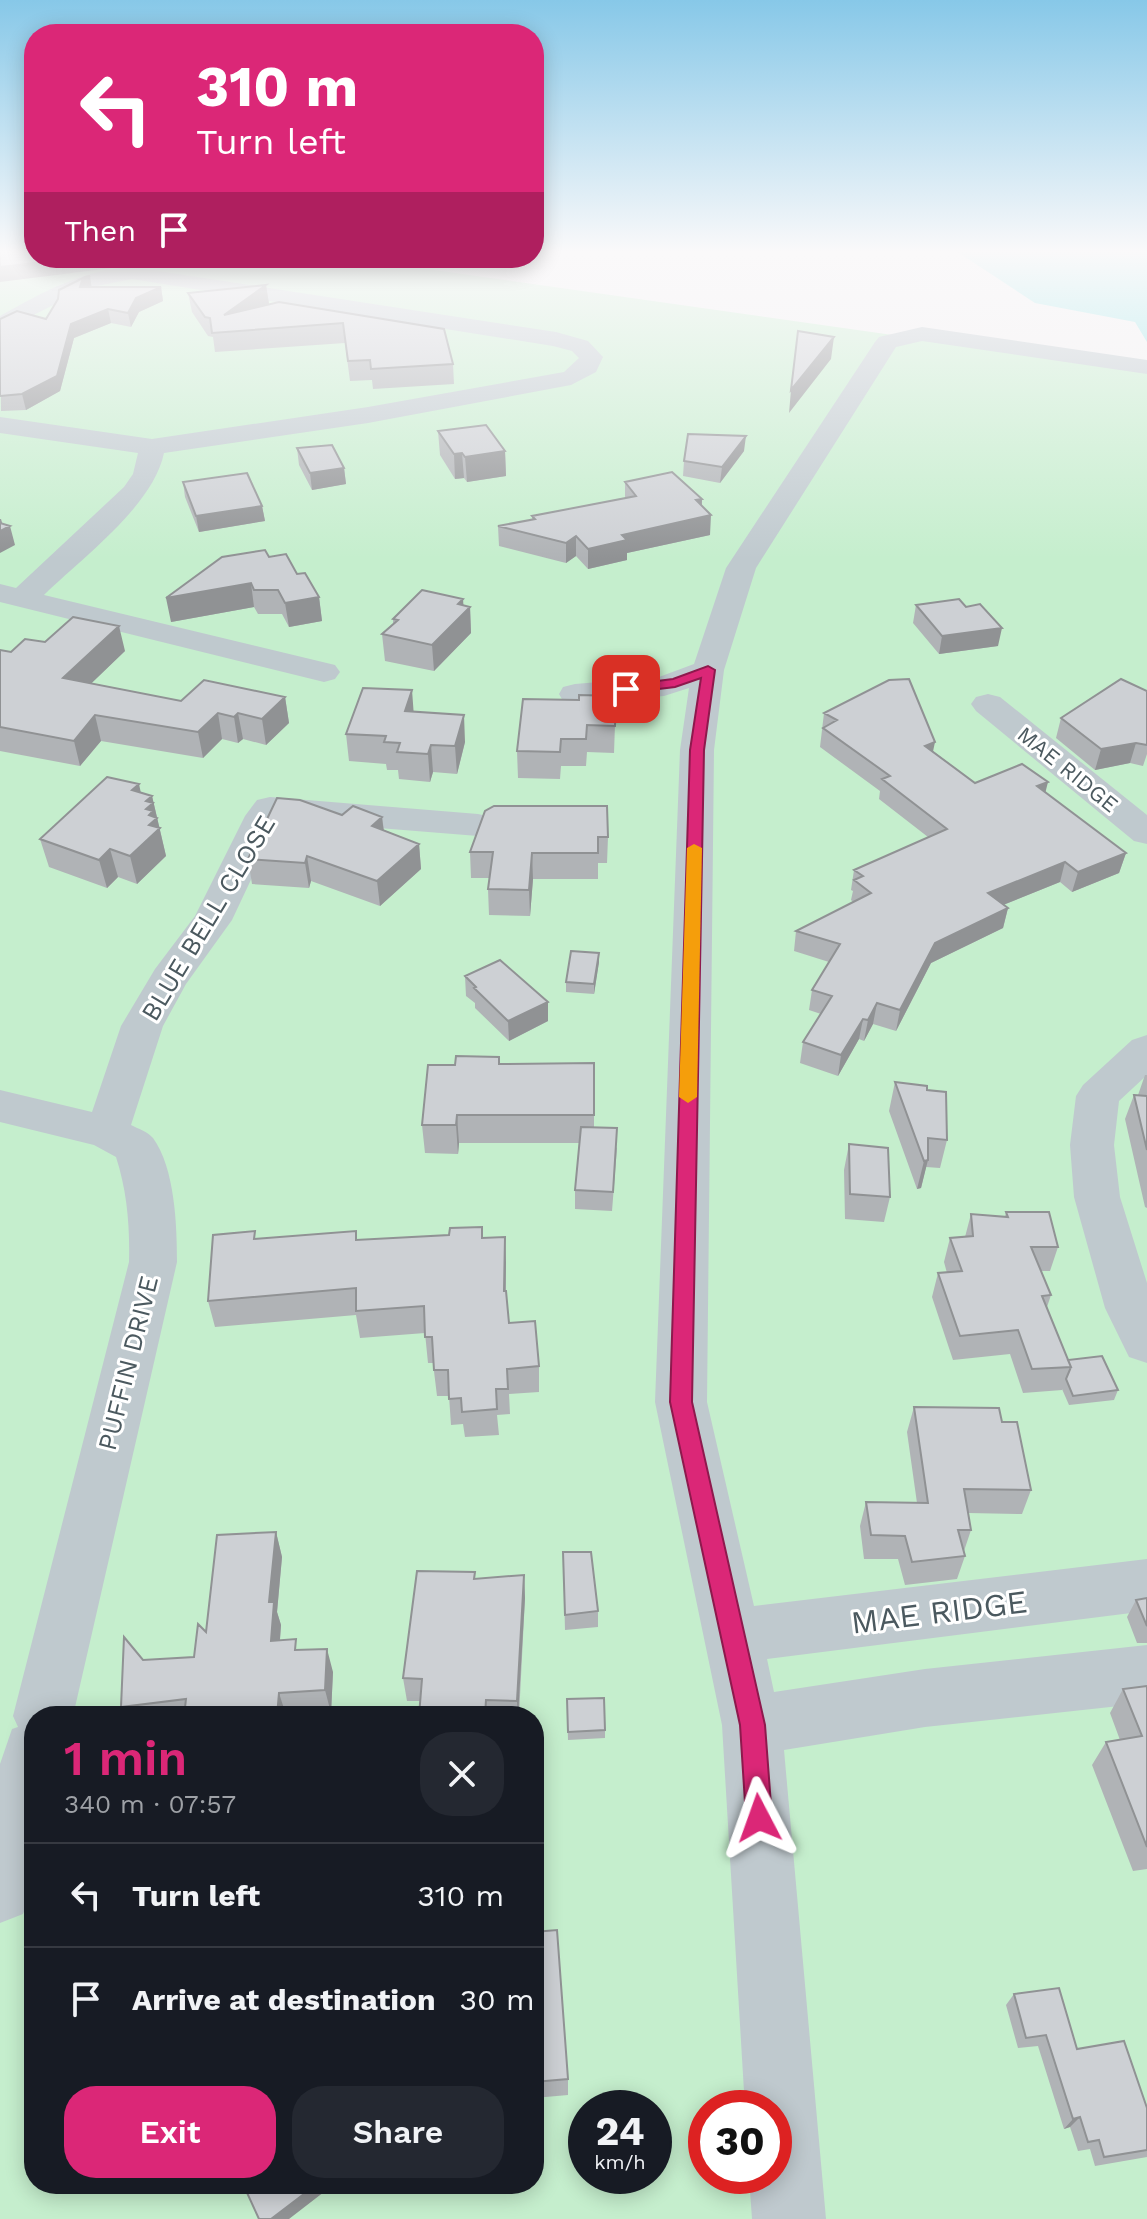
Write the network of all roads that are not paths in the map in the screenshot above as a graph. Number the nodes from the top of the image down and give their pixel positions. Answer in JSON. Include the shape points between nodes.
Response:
{"nodes":[{"id":1,"x":587,"y":353,"type":"edge"},
{"id":2,"x":880,"y":353,"type":"edge"},
{"id":3,"x":1048,"y":353,"type":"edge"},
{"id":4,"x":1147,"y":367,"type":"edge"},
{"id":5,"x":0,"y":425,"type":"edge"},
{"id":6,"x":152,"y":447,"type":"junction"},
{"id":7,"x":11,"y":596,"type":"edge"},
{"id":8,"x":324,"y":672,"type":"dead end"},
{"id":9,"x":705,"y":688,"type":"junction"},
{"id":10,"x":575,"y":694,"type":"dead end"},
{"id":11,"x":988,"y":704,"type":"dead end"},
{"id":12,"x":478,"y":825,"type":"edge"},
{"id":13,"x":1147,"y":833,"type":"edge"},
{"id":14,"x":1147,"y":1050,"type":"edge"},
{"id":15,"x":0,"y":1106,"type":"edge"},
{"id":16,"x":107,"y":1132,"type":"junction"},
{"id":17,"x":1147,"y":1342,"type":"edge"},
{"id":18,"x":1147,"y":1585,"type":"edge"},
{"id":19,"x":731,"y":1636,"type":"junction"},
{"id":20,"x":1147,"y":1674,"type":"edge"},
{"id":21,"x":45,"y":1706,"type":"edge"},
{"id":22,"x":752,"y":1725,"type":"junction"},
{"id":23,"x":24,"y":1792,"type":"edge"},
{"id":24,"x":0,"y":1891,"type":"edge"},
{"id":25,"x":789,"y":2219,"type":"edge"}],
"edges":[{"from":1,"to":6,"type":"street","via":[[591,357],[587,367],[571,378]]},
{"from":2,"to":9,"type":"street","via":[[741,568]]},
{"from":3,"to":4,"type":"street"},
{"from":5,"to":6,"type":"street"},
{"from":6,"to":7,"type":"street","via":[[135,492]]},
{"from":7,"to":8,"type":"street"},
{"from":9,"to":10,"type":"street"},
{"from":9,"to":19,"type":"street","via":[[697,750],[681,1402]]},
{"from":11,"to":13,"type":"street","name":"MAE RIDGE"},
{"from":12,"to":16,"type":"street","name":"BLUE BELL CLOSE","via":[[270,808],[213,920],[169,978],[142,1026]]},
{"from":14,"to":17,"type":"street","via":[[1098,1096],[1092,1145],[1097,1197],[1130,1308]]},
{"from":15,"to":16,"type":"street","name":"PUFFIN DRIVE"},
{"from":16,"to":21,"type":"street","name":"PUFFIN DRIVE","via":[[135,1147],[147,1177],[153,1262]]},
{"from":18,"to":19,"type":"street","name":"MAE RIDGE"},
{"from":19,"to":22,"type":"street"},
{"from":20,"to":22,"type":"street","via":[[925,1698]]},
{"from":22,"to":25,"type":"street"},
{"from":23,"to":24,"type":"street"}]}
